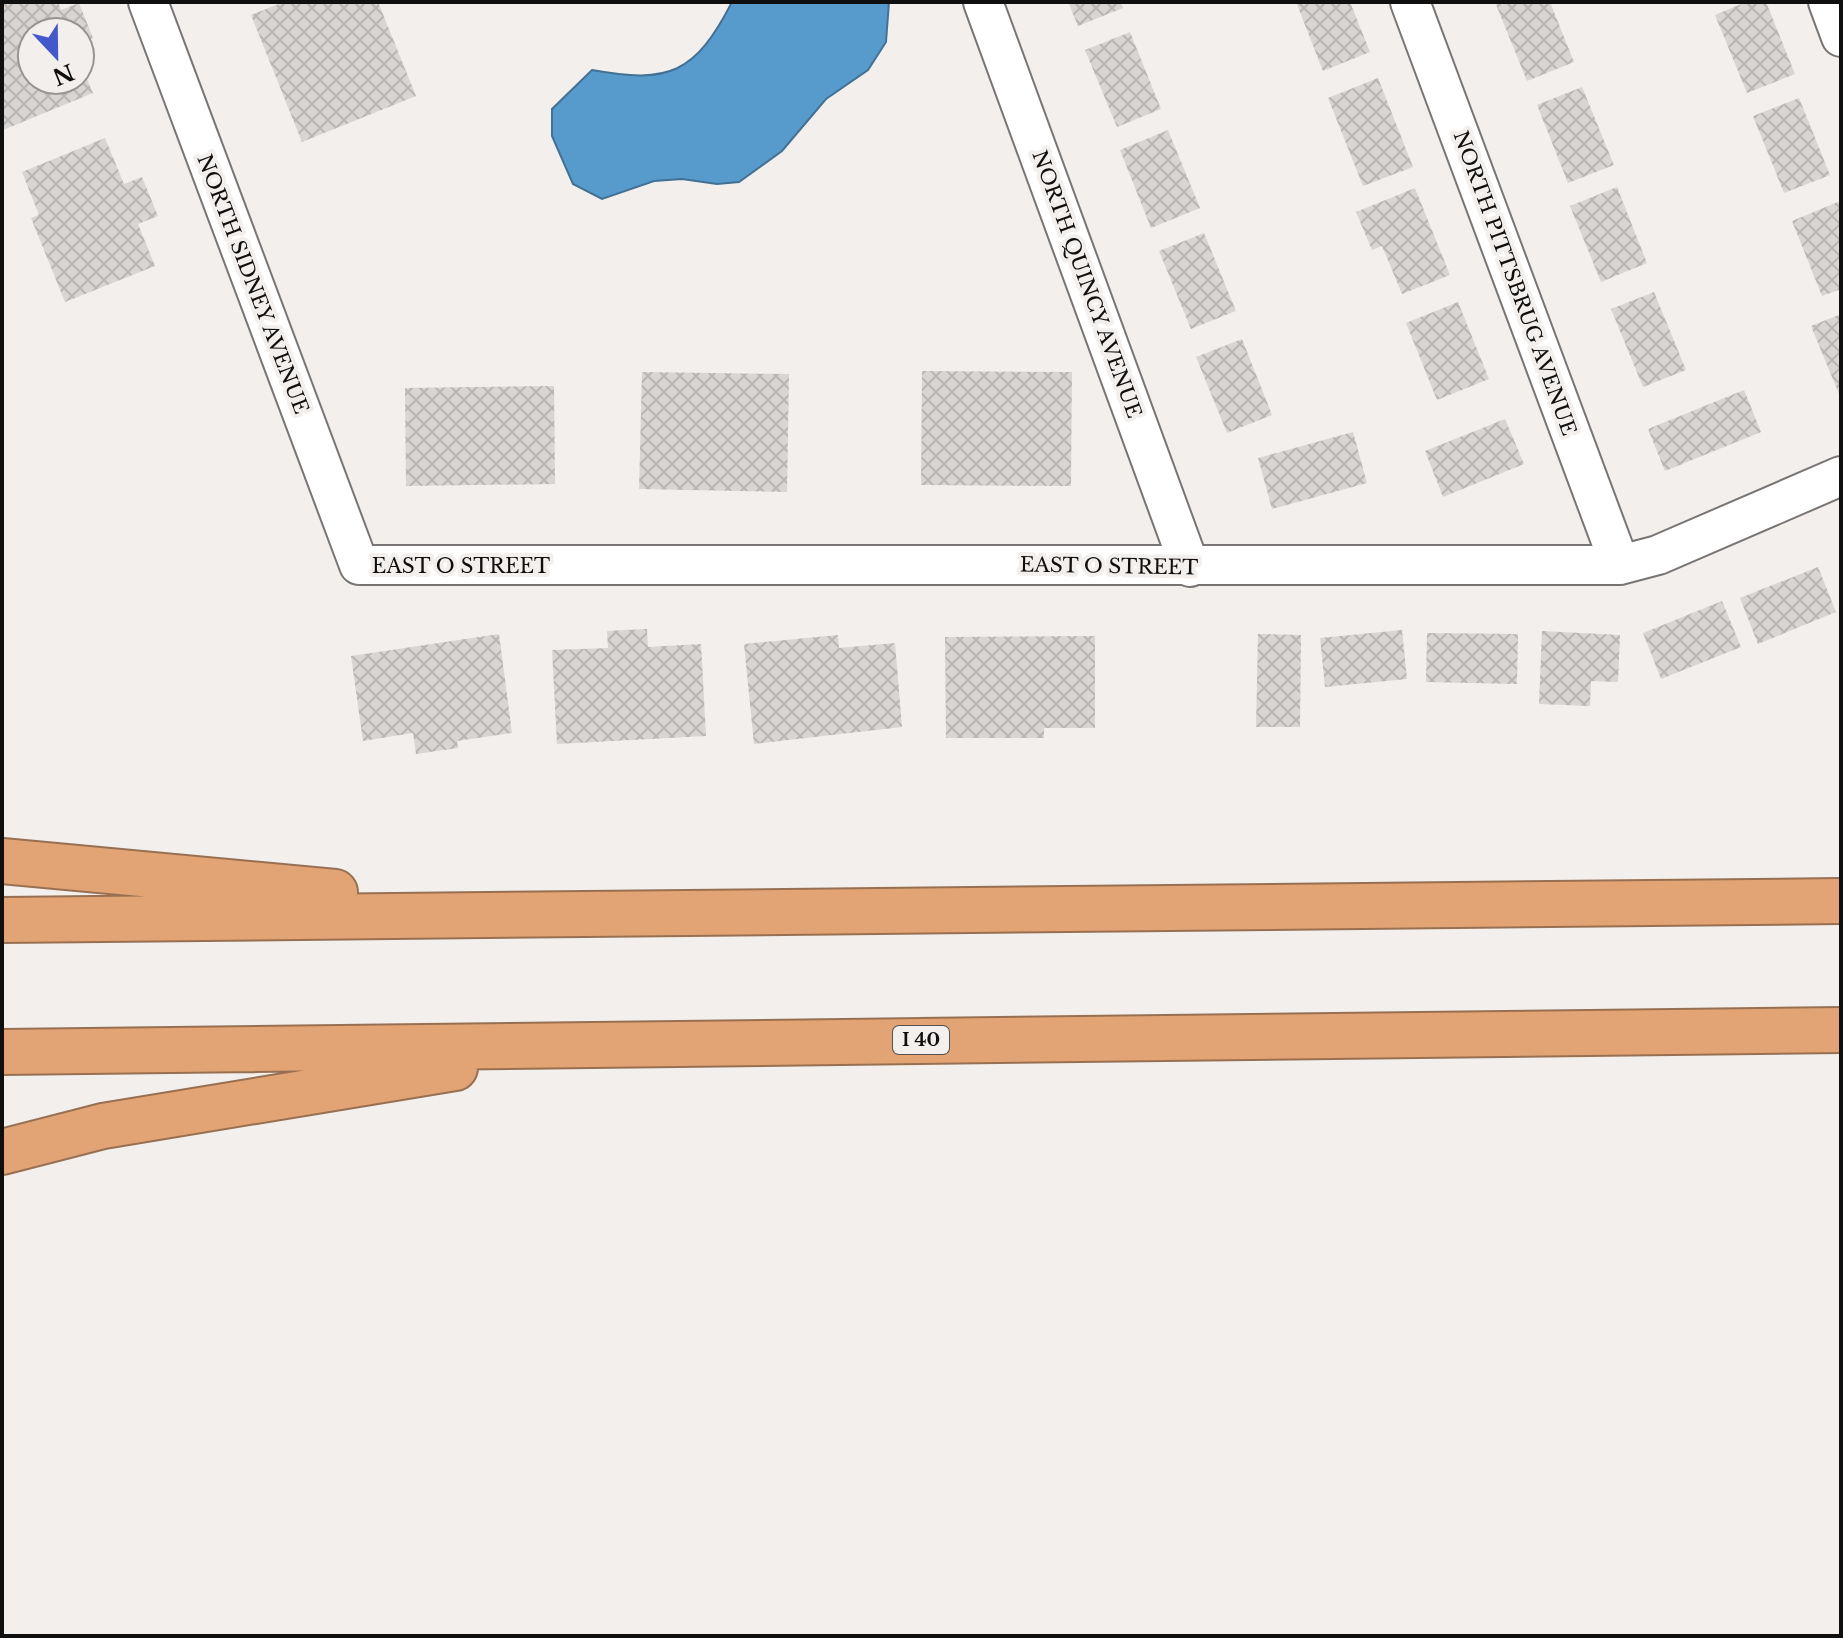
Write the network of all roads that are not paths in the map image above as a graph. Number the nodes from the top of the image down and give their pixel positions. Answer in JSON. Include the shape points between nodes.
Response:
{"nodes":[{"id":1,"x":148,"y":2,"type":"edge"},
{"id":2,"x":983,"y":2,"type":"edge"},
{"id":3,"x":1410,"y":2,"type":"edge"},
{"id":4,"x":1828,"y":2,"type":"edge"},
{"id":5,"x":1841,"y":37,"type":"edge"},
{"id":6,"x":1841,"y":476,"type":"edge"},
{"id":7,"x":359,"y":565,"type":"joint"},
{"id":8,"x":1620,"y":565,"type":"junction"},
{"id":9,"x":1190,"y":567,"type":"junction"},
{"id":10,"x":2,"y":861,"type":"edge"},
{"id":11,"x":1841,"y":901,"type":"edge"},
{"id":12,"x":572,"y":915,"type":"junction"},
{"id":13,"x":2,"y":920,"type":"edge"},
{"id":14,"x":1841,"y":1030,"type":"edge"},
{"id":15,"x":599,"y":1044,"type":"junction"},
{"id":16,"x":2,"y":1052,"type":"edge"},
{"id":17,"x":2,"y":1152,"type":"edge"}],
"edges":[{"from":1,"to":7,"type":"street","name":"NORTH SIDNEY AVENUE"},
{"from":2,"to":9,"type":"street","name":"NORTH QUINCY AVENUE"},
{"from":3,"to":8,"type":"street","name":"NORTH PITTSBRUG AVENUE"},
{"from":4,"to":5,"type":"street"},
{"from":6,"to":8,"type":"street","name":"EAST O STREET","via":[[1658,555]]},
{"from":7,"to":9,"type":"street","name":"EAST O STREET"},
{"from":8,"to":9,"type":"street","name":"EAST O STREET"},
{"from":10,"to":12,"type":"highway"},
{"from":11,"to":12,"type":"highway"},
{"from":12,"to":13,"type":"highway"},
{"from":14,"to":15,"type":"highway","number":"I 40"},
{"from":15,"to":16,"type":"highway","number":"I 40"},
{"from":15,"to":17,"type":"highway","via":[[103,1126]]}]}
